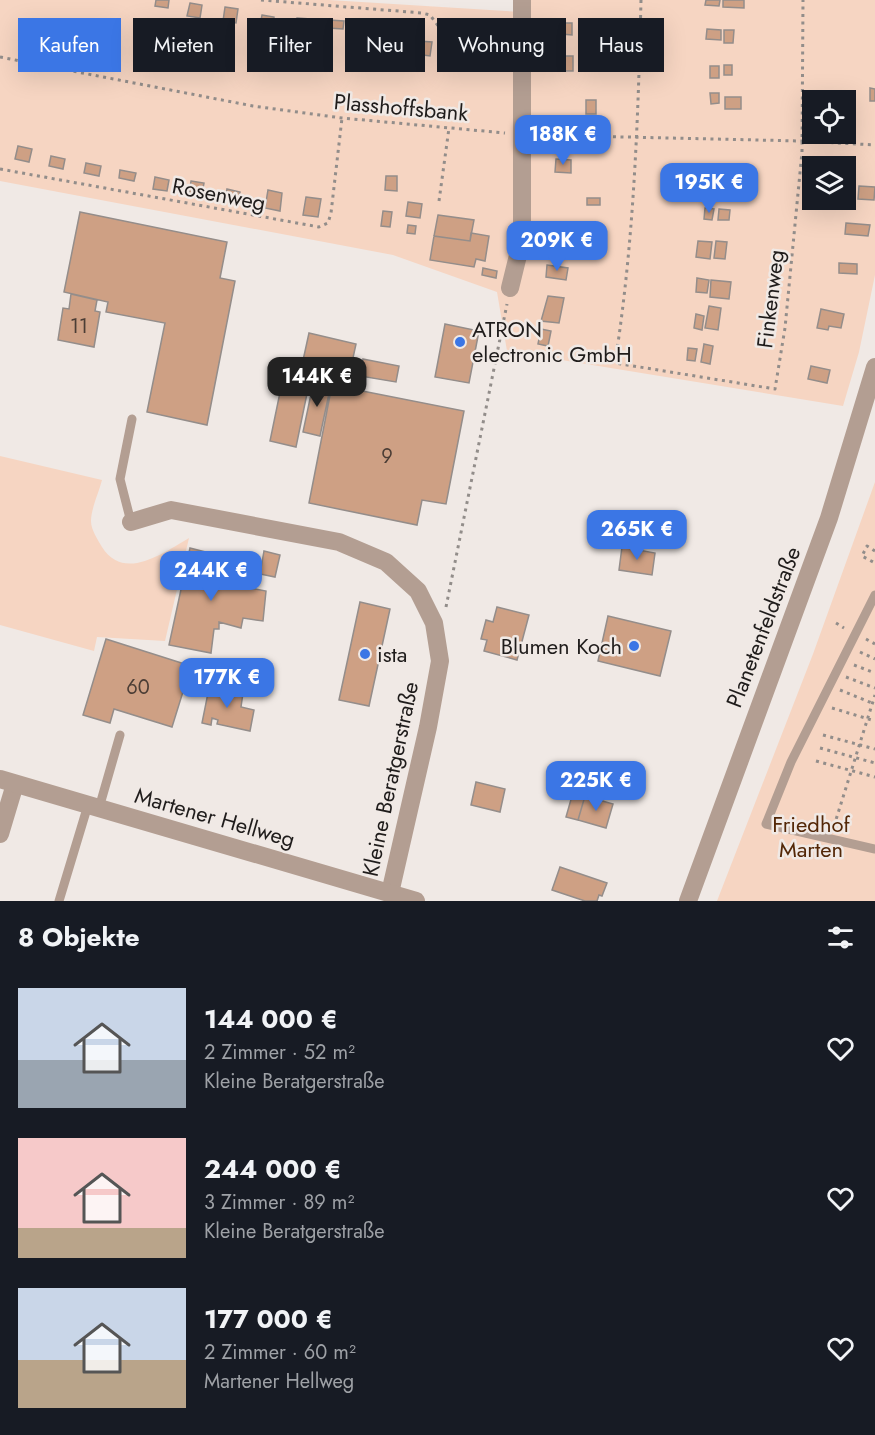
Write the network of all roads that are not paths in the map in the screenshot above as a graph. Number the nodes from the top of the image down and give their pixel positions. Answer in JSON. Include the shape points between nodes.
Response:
{"nodes":[{"id":1,"x":522,"y":0,"type":"edge"},
{"id":2,"x":510,"y":288,"type":"road end"},
{"id":3,"x":875,"y":367,"type":"edge"},
{"id":4,"x":132,"y":419,"type":"dead end"},
{"id":5,"x":131,"y":522,"type":"joint"},
{"id":6,"x":875,"y":595,"type":"edge"},
{"id":7,"x":120,"y":735,"type":"dead end"},
{"id":8,"x":8,"y":782,"type":"edge"},
{"id":9,"x":94,"y":807,"type":"junction"},
{"id":10,"x":0,"y":834,"type":"edge"},
{"id":11,"x":875,"y":849,"type":"edge"},
{"id":12,"x":390,"y":893,"type":"junction"},
{"id":13,"x":59,"y":901,"type":"edge"},
{"id":14,"x":416,"y":901,"type":"edge"},
{"id":15,"x":688,"y":901,"type":"edge"}],
"edges":[{"from":1,"to":2,"type":"street","via":[[522,239]]},
{"from":3,"to":15,"type":"street","name":"Planetenfeldstraße","via":[[829,518]]},
{"from":4,"to":5,"type":"lane","via":[[120,479]]},
{"from":5,"to":12,"type":"street","name":"Kleine Beratgerstraße","via":[[171,510],[339,542],[386,562],[418,591],[434,623],[440,661]]},
{"from":6,"to":11,"type":"lane","via":[[791,762],[766,824]]},
{"from":7,"to":9,"type":"lane"},
{"from":8,"to":9,"type":"street","name":"Martener Hellweg"},
{"from":8,"to":10,"type":"street"},
{"from":9,"to":12,"type":"street","name":"Martener Hellweg"},
{"from":9,"to":13,"type":"lane"},
{"from":12,"to":14,"type":"street","name":"Martener Hellweg"}]}
